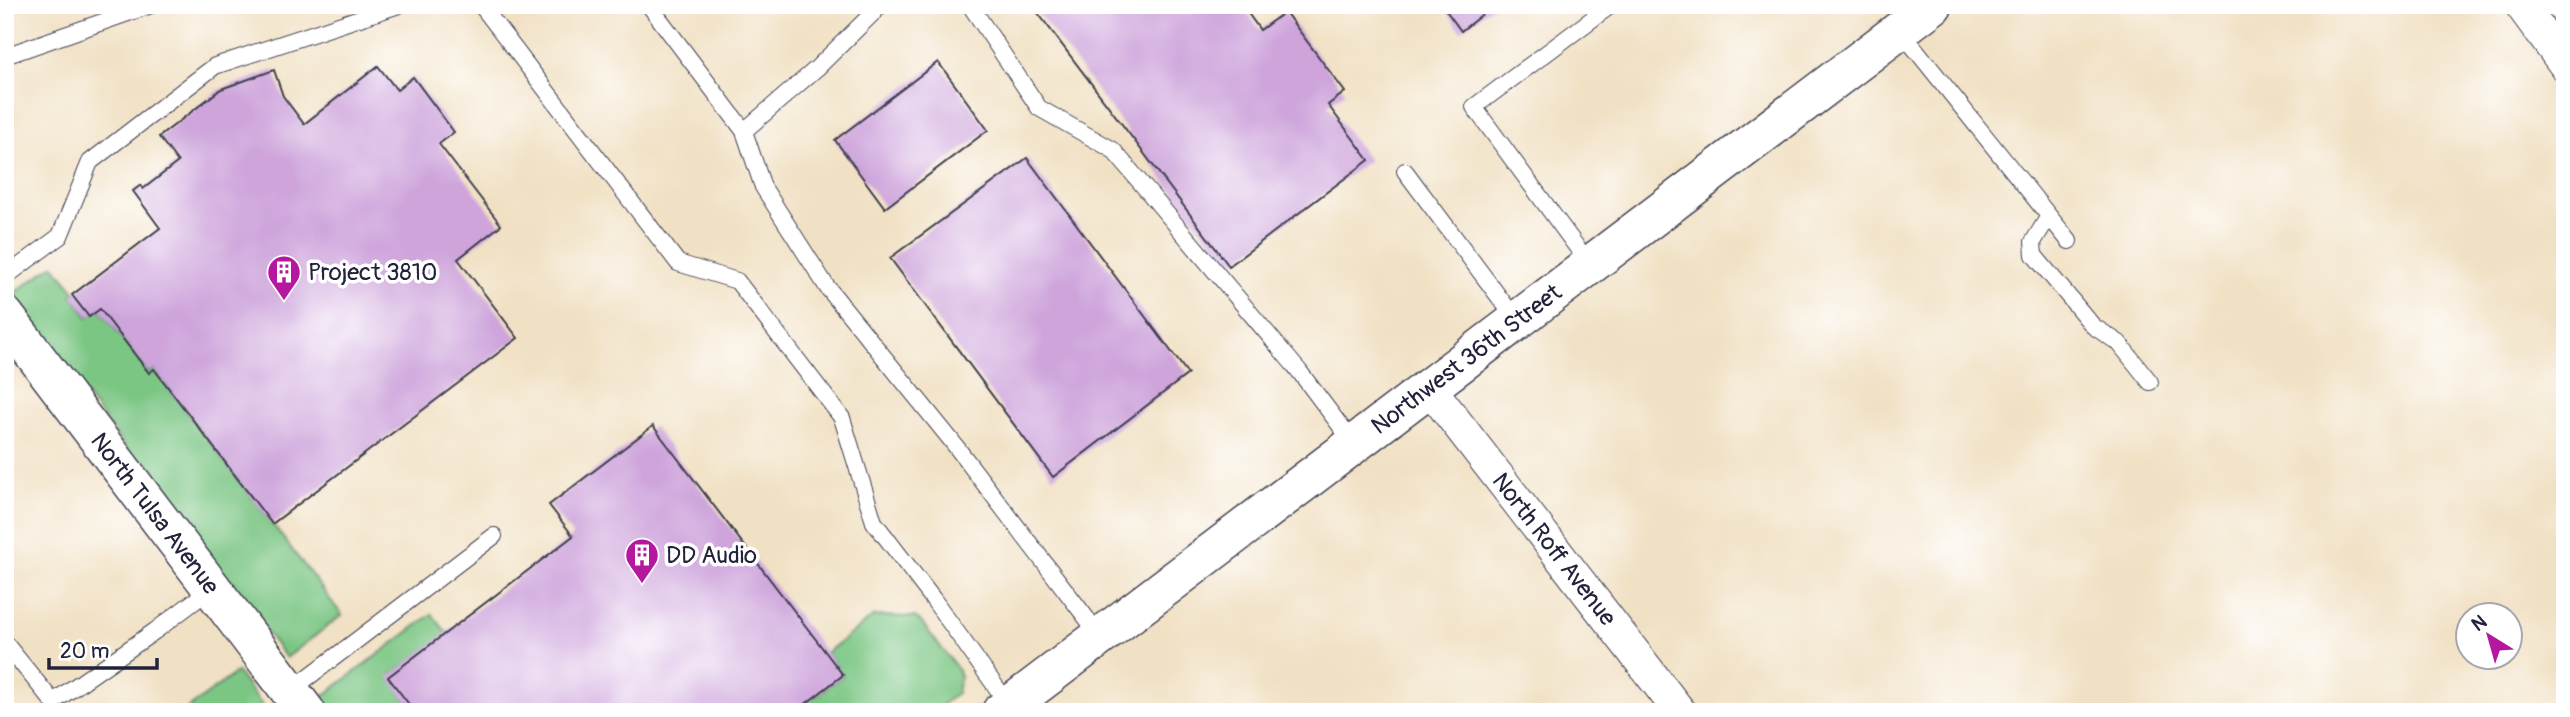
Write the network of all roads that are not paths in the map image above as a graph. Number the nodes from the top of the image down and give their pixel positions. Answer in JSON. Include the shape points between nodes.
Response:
{"nodes":[{"id":1,"x":151,"y":5,"type":"edge"},
{"id":2,"x":399,"y":5,"type":"edge"},
{"id":3,"x":481,"y":5,"type":"edge"},
{"id":4,"x":649,"y":5,"type":"edge"},
{"id":5,"x":878,"y":5,"type":"edge"},
{"id":6,"x":971,"y":5,"type":"edge"},
{"id":7,"x":1611,"y":5,"type":"edge"},
{"id":8,"x":1933,"y":5,"type":"edge"},
{"id":9,"x":2521,"y":5,"type":"edge"},
{"id":10,"x":1900,"y":30,"type":"junction"},
{"id":11,"x":5,"y":56,"type":"edge"},
{"id":12,"x":2565,"y":65,"type":"edge"},
{"id":13,"x":744,"y":131,"type":"junction"},
{"id":14,"x":1405,"y":171,"type":"dead end"},
{"id":15,"x":2049,"y":216,"type":"junction"},
{"id":16,"x":2068,"y":241,"type":"dead end"},
{"id":17,"x":1590,"y":265,"type":"junction"},
{"id":18,"x":5,"y":277,"type":"edge"},
{"id":19,"x":5,"y":316,"type":"edge"},
{"id":20,"x":1517,"y":321,"type":"junction"},
{"id":21,"x":2150,"y":382,"type":"dead end"},
{"id":22,"x":1429,"y":387,"type":"junction"},
{"id":23,"x":1354,"y":444,"type":"junction"},
{"id":24,"x":494,"y":536,"type":"dead end"},
{"id":25,"x":212,"y":588,"type":"junction"},
{"id":26,"x":1100,"y":636,"type":"junction"},
{"id":27,"x":5,"y":643,"type":"edge"},
{"id":28,"x":298,"y":702,"type":"edge"},
{"id":29,"x":1005,"y":708,"type":"edge"},
{"id":30,"x":1680,"y":712,"type":"edge"}],
"edges":[{"from":1,"to":11,"type":"lane"},
{"from":2,"to":18,"type":"lane","via":[[215,66],[90,162],[60,236]]},
{"from":3,"to":29,"type":"lane","via":[[678,263],[737,281],[842,418],[874,522],[933,599]]},
{"from":4,"to":13,"type":"lane"},
{"from":5,"to":13,"type":"lane","via":[[817,68]]},
{"from":6,"to":23,"type":"lane","via":[[1039,108],[1113,150],[1299,371]]},
{"from":7,"to":17,"type":"lane","via":[[1474,107]]},
{"from":8,"to":10,"type":"main road","name":"Northwest 36th Street"},
{"from":9,"to":12,"type":"street"},
{"from":10,"to":15,"type":"lane"},
{"from":10,"to":17,"type":"main road","name":"Northwest 36th Street"},
{"from":13,"to":26,"type":"lane","via":[[763,187],[827,287]]},
{"from":14,"to":20,"type":"lane"},
{"from":15,"to":16,"type":"lane"},
{"from":15,"to":21,"type":"lane","via":[[2033,243],[2034,255],[2093,326],[2119,343]]},
{"from":17,"to":20,"type":"main road","name":"Northwest 36th Street"},
{"from":19,"to":25,"type":"main road","name":"North Tulsa Avenue"},
{"from":20,"to":22,"type":"main road","name":"Northwest 36th Street"},
{"from":22,"to":23,"type":"main road","name":"Northwest 36th Street"},
{"from":22,"to":30,"type":"street","name":"North Roff Avenue"},
{"from":23,"to":26,"type":"main road","name":"Northwest 36th Street"},
{"from":24,"to":28,"type":"lane"},
{"from":25,"to":27,"type":"lane","via":[[53,702]]},
{"from":25,"to":28,"type":"main road","name":"North Tulsa Avenue"},
{"from":26,"to":29,"type":"main road","name":"Northwest 36th Street"}]}
